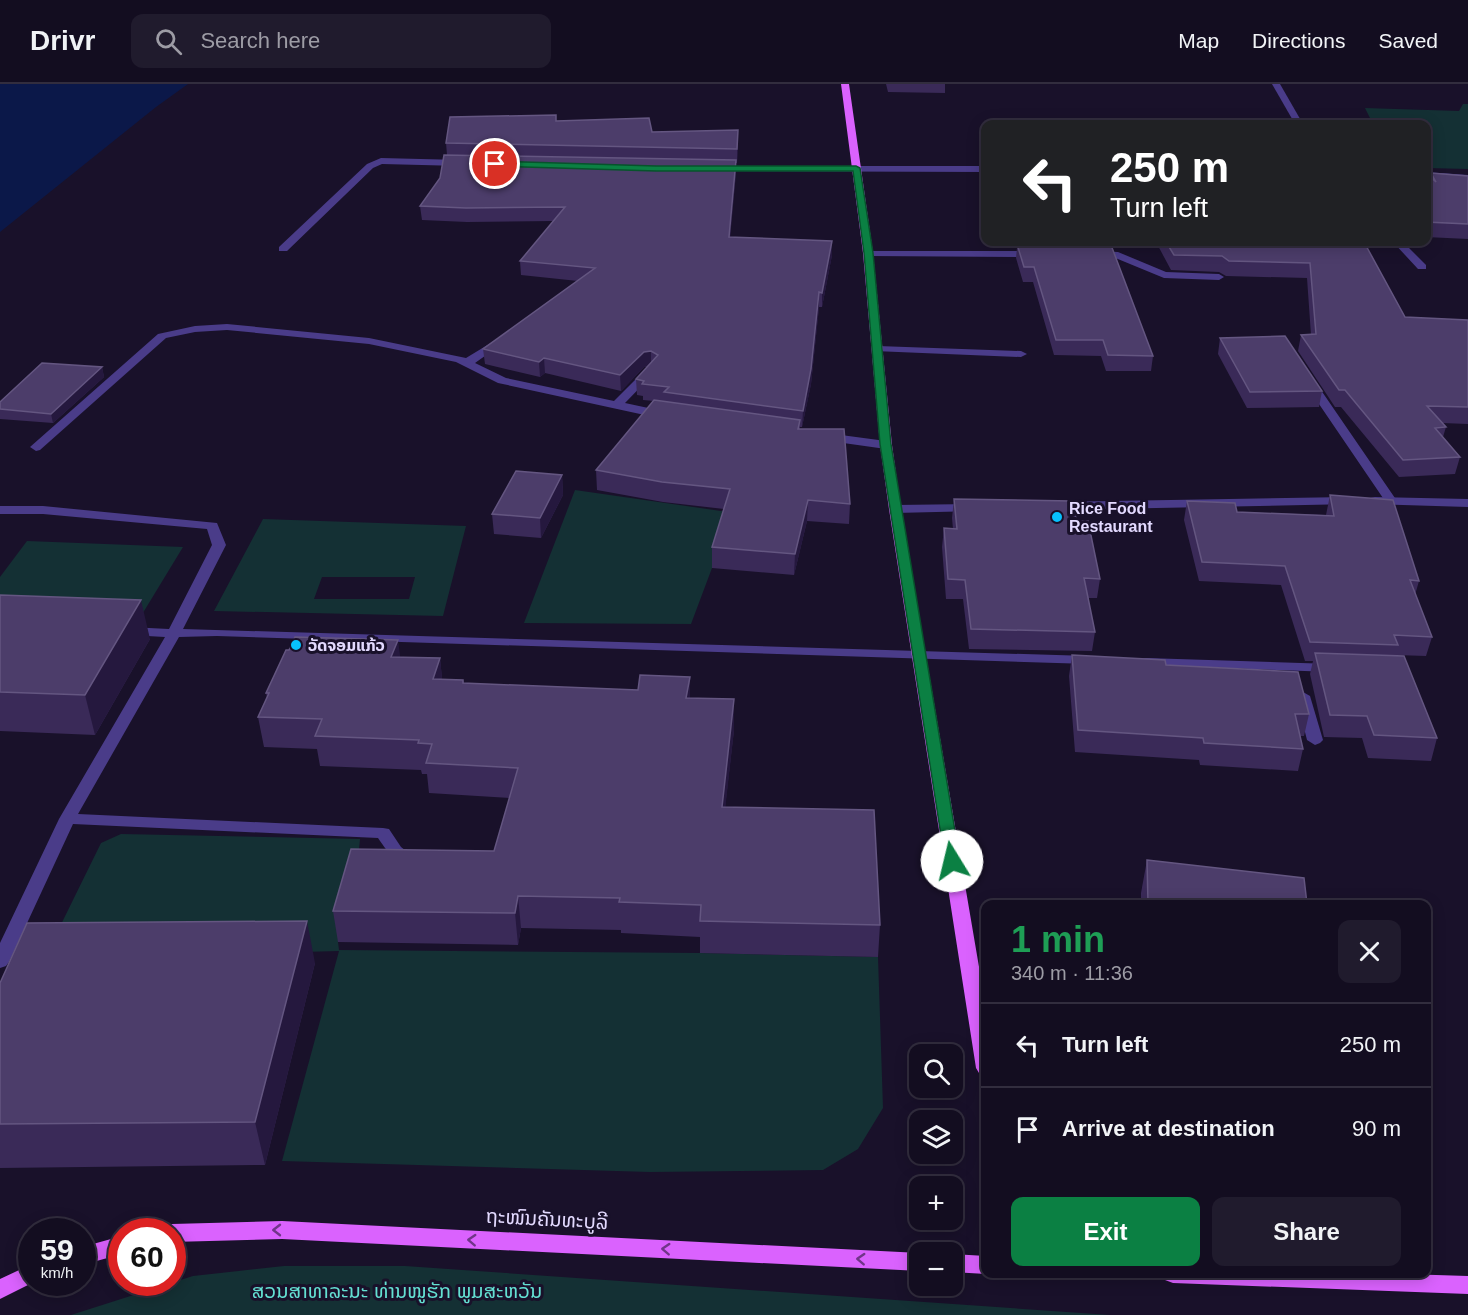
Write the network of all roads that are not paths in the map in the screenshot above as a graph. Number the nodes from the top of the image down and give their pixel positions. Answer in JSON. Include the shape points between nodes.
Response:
{"nodes":[{"id":1,"x":845,"y":84,"type":"edge"},
{"id":2,"x":1276,"y":84,"type":"edge"},
{"id":3,"x":1297,"y":120,"type":"edge"},
{"id":4,"x":476,"y":163,"type":"edge"},
{"id":5,"x":700,"y":168,"type":"edge"},
{"id":6,"x":856,"y":168,"type":"junction"},
{"id":7,"x":981,"y":169,"type":"edge"},
{"id":8,"x":1431,"y":175,"type":"edge"},
{"id":9,"x":1468,"y":178,"type":"edge"},
{"id":10,"x":1402,"y":246,"type":"edge"},
{"id":11,"x":283,"y":249,"type":"dead end"},
{"id":12,"x":868,"y":253,"type":"junction"},
{"id":13,"x":1044,"y":254,"type":"edge"},
{"id":14,"x":1079,"y":254,"type":"edge"},
{"id":15,"x":1422,"y":267,"type":"dead end"},
{"id":16,"x":1219,"y":277,"type":"edge"},
{"id":17,"x":505,"y":337,"type":"edge"},
{"id":18,"x":878,"y":349,"type":"junction"},
{"id":19,"x":1021,"y":354,"type":"dead end"},
{"id":20,"x":467,"y":363,"type":"junction"},
{"id":21,"x":650,"y":371,"type":"edge"},
{"id":22,"x":1304,"y":372,"type":"edge"},
{"id":23,"x":617,"y":405,"type":"junction"},
{"id":24,"x":677,"y":417,"type":"edge"},
{"id":25,"x":816,"y":435,"type":"edge"},
{"id":26,"x":886,"y":444,"type":"junction"},
{"id":27,"x":36,"y":447,"type":"dead end"},
{"id":28,"x":1391,"y":501,"type":"junction"},
{"id":29,"x":1468,"y":503,"type":"edge"},
{"id":30,"x":1038,"y":506,"type":"edge"},
{"id":31,"x":990,"y":507,"type":"edge"},
{"id":32,"x":895,"y":509,"type":"junction"},
{"id":33,"x":0,"y":510,"type":"edge"},
{"id":34,"x":116,"y":630,"type":"edge"},
{"id":35,"x":174,"y":633,"type":"junction"},
{"id":36,"x":920,"y":654,"type":"junction"},
{"id":37,"x":1108,"y":661,"type":"edge"},
{"id":38,"x":1131,"y":662,"type":"edge"},
{"id":39,"x":1296,"y":667,"type":"junction"},
{"id":40,"x":1353,"y":669,"type":"edge"},
{"id":41,"x":1315,"y":740,"type":"dead end"},
{"id":42,"x":67,"y":819,"type":"junction"},
{"id":43,"x":432,"y":862,"type":"edge"},
{"id":44,"x":0,"y":962,"type":"edge"},
{"id":45,"x":981,"y":1037,"type":"edge"},
{"id":46,"x":186,"y":1233,"type":"edge"},
{"id":47,"x":909,"y":1261,"type":"edge"},
{"id":48,"x":963,"y":1264,"type":"edge"},
{"id":49,"x":981,"y":1265,"type":"edge"},
{"id":50,"x":1319,"y":1278,"type":"edge"},
{"id":51,"x":18,"y":1280,"type":"edge"},
{"id":52,"x":1468,"y":1285,"type":"edge"},
{"id":53,"x":0,"y":1290,"type":"edge"}],
"edges":[{"from":1,"to":6,"type":"main road"},
{"from":2,"to":3,"type":"street"},
{"from":4,"to":11,"type":"street","via":[[381,160]]},
{"from":5,"to":6,"type":"street"},
{"from":6,"to":7,"type":"street"},
{"from":6,"to":12,"type":"main road"},
{"from":8,"to":9,"type":"street"},
{"from":10,"to":15,"type":"street"},
{"from":12,"to":13,"type":"street"},
{"from":12,"to":18,"type":"main road"},
{"from":14,"to":16,"type":"street","via":[[1114,254],[1164,275]]},
{"from":17,"to":20,"type":"street"},
{"from":18,"to":19,"type":"street"},
{"from":18,"to":26,"type":"main road"},
{"from":20,"to":23,"type":"street","via":[[502,381]]},
{"from":20,"to":27,"type":"street","via":[[369,341],[227,327],[195,329],[162,336]]},
{"from":21,"to":23,"type":"street"},
{"from":22,"to":28,"type":"street"},
{"from":23,"to":24,"type":"street"},
{"from":25,"to":26,"type":"street"},
{"from":26,"to":32,"type":"main road"},
{"from":28,"to":29,"type":"street"},
{"from":28,"to":30,"type":"street"},
{"from":31,"to":32,"type":"street"},
{"from":32,"to":36,"type":"main road"},
{"from":33,"to":35,"type":"street","via":[[43,510],[212,526],[219,545]]},
{"from":34,"to":35,"type":"street"},
{"from":35,"to":36,"type":"street"},
{"from":35,"to":42,"type":"street"},
{"from":36,"to":37,"type":"street"},
{"from":36,"to":45,"type":"main road"},
{"from":38,"to":39,"type":"street"},
{"from":39,"to":40,"type":"street"},
{"from":39,"to":41,"type":"street"},
{"from":42,"to":43,"type":"street","via":[[383,833],[395,851],[409,861]]},
{"from":42,"to":44,"type":"street"},
{"from":47,"to":46,"type":"main road","name":"ຖະໜົນຄັນທະບູລີ","one_way":true,"via":[[282,1230]]},
{"from":48,"to":49,"type":"main road"},
{"from":50,"to":52,"type":"main road"},
{"from":51,"to":53,"type":"main road"}]}
